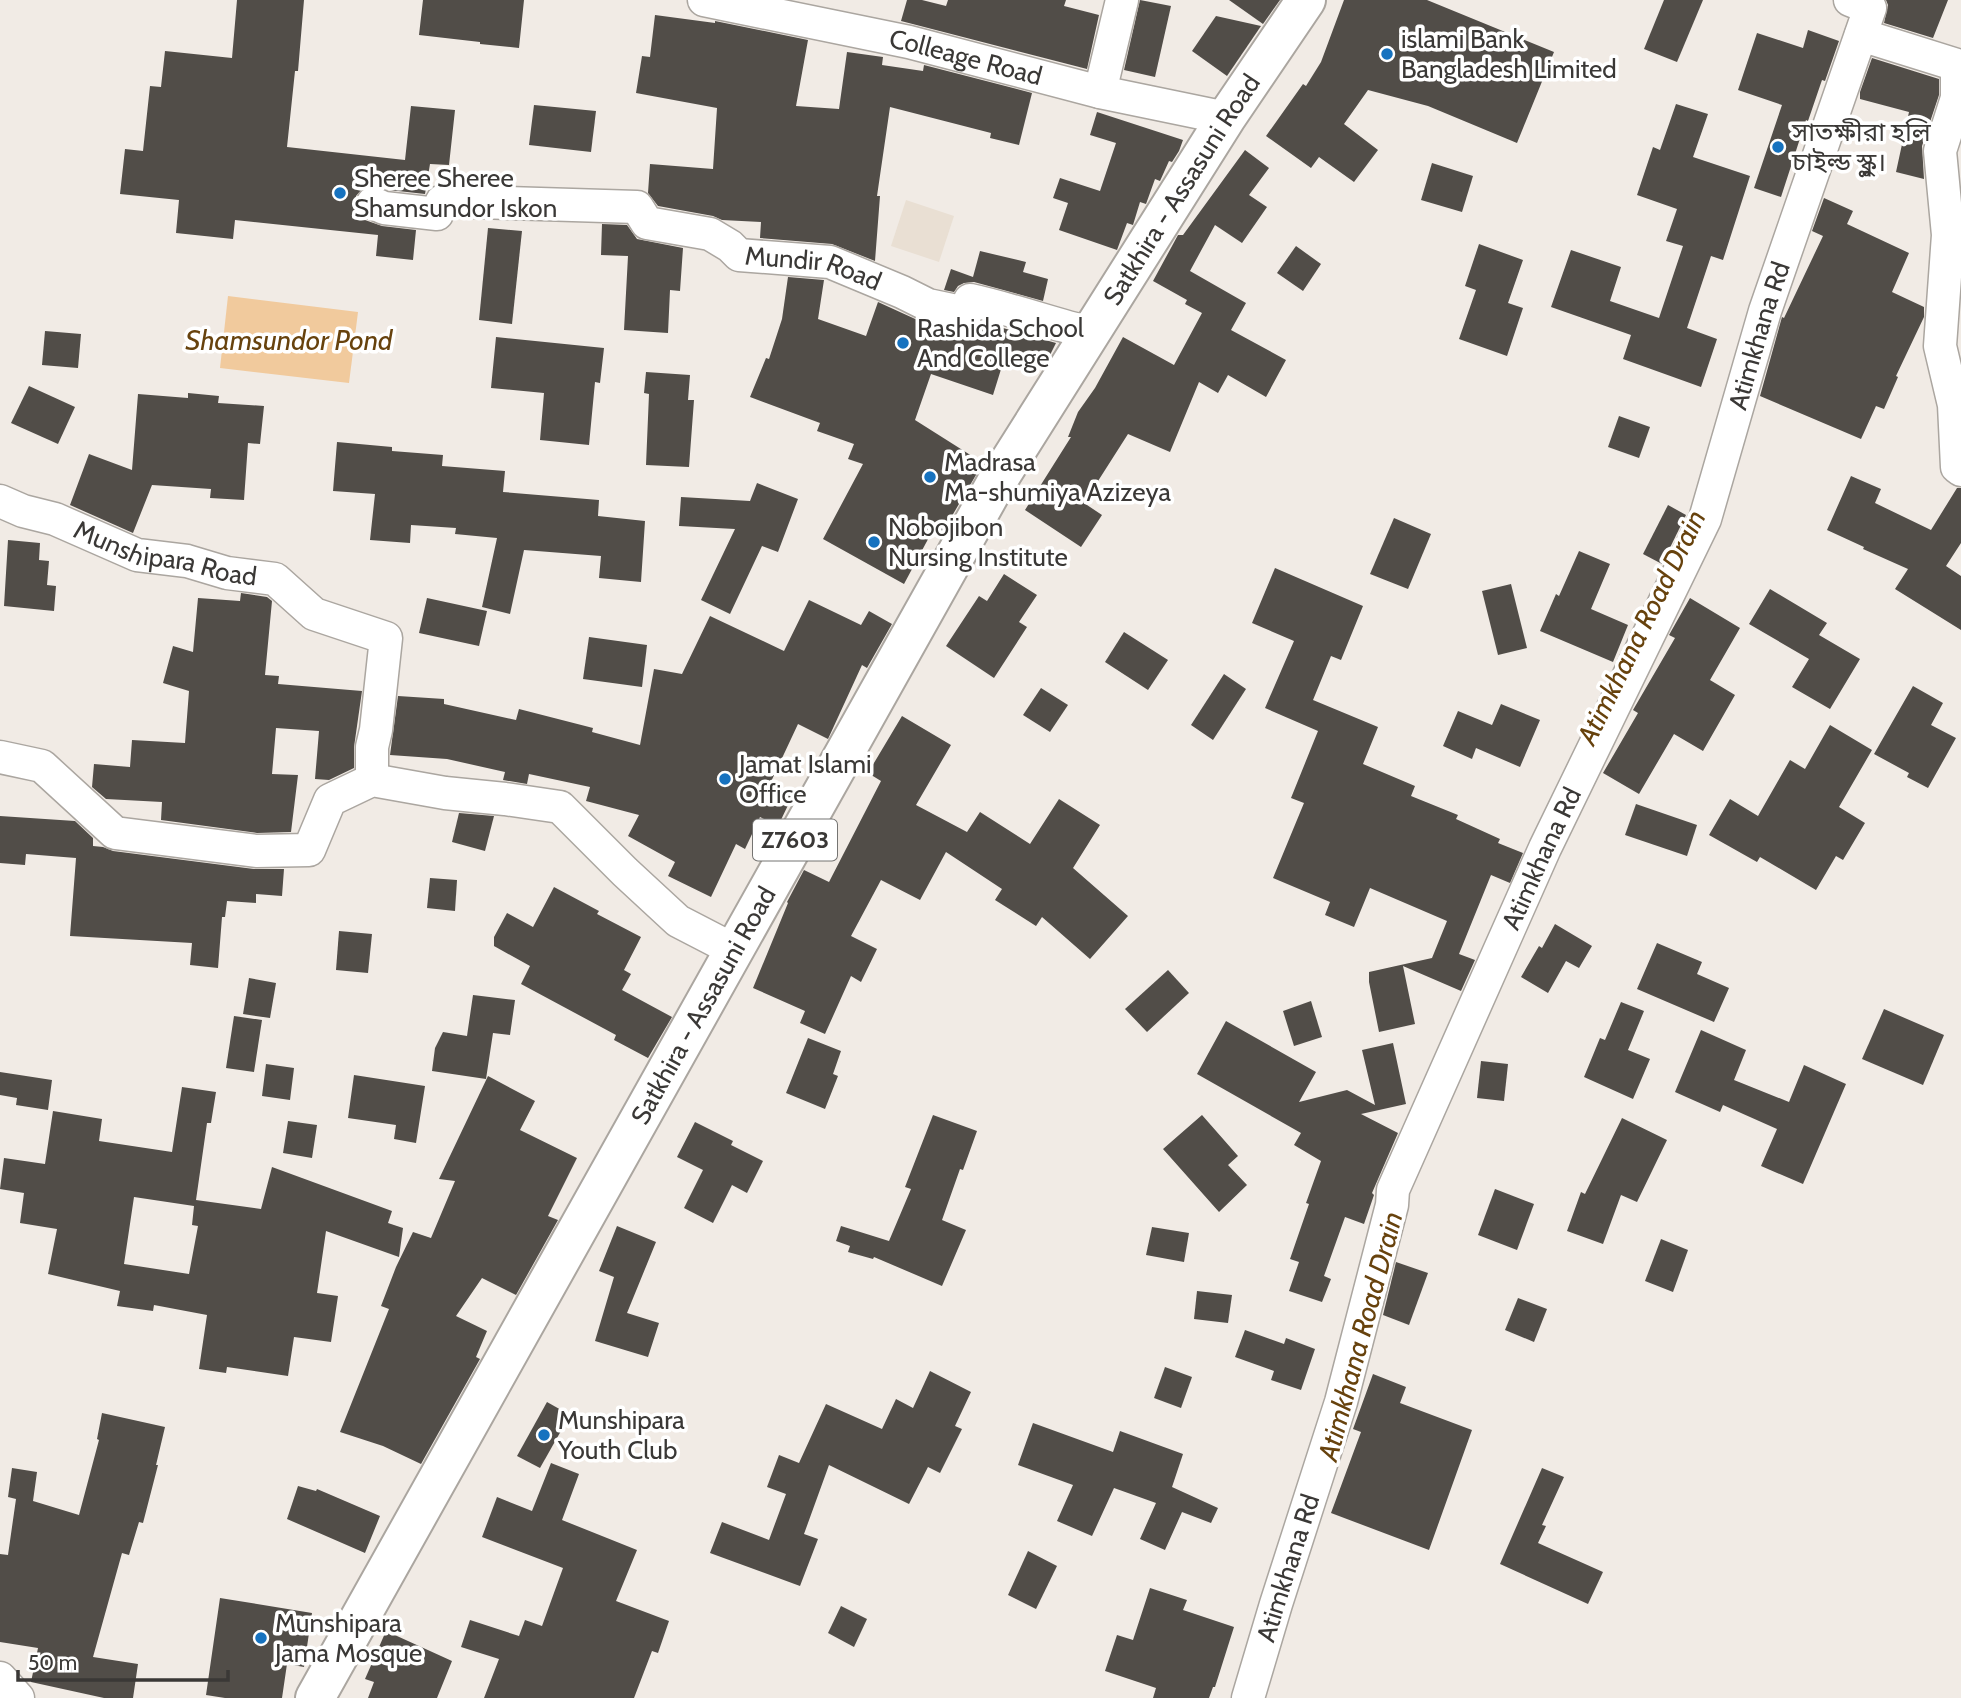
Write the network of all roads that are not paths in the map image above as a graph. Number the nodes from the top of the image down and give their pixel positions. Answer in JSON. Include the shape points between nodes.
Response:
{"nodes":[{"id":1,"x":704,"y":0,"type":"edge"},
{"id":2,"x":1122,"y":0,"type":"edge"},
{"id":3,"x":1306,"y":0,"type":"edge"},
{"id":4,"x":1864,"y":11,"type":"edge"},
{"id":5,"x":1100,"y":92,"type":"junction"},
{"id":6,"x":1226,"y":118,"type":"junction"},
{"id":7,"x":373,"y":203,"type":"dead end"},
{"id":8,"x":1090,"y":333,"type":"junction"},
{"id":9,"x":1961,"y":470,"type":"edge"},
{"id":10,"x":0,"y":501,"type":"edge"},
{"id":11,"x":0,"y":757,"type":"edge"},
{"id":12,"x":372,"y":780,"type":"junction"},
{"id":13,"x":734,"y":950,"type":"junction"},
{"id":14,"x":0,"y":1678,"type":"edge"},
{"id":15,"x":18,"y":1698,"type":"edge"},
{"id":16,"x":314,"y":1698,"type":"edge"},
{"id":17,"x":1248,"y":1698,"type":"edge"}],
"edges":[{"from":1,"to":5,"type":"street","name":"Colleage Road","via":[[909,42]]},
{"from":2,"to":5,"type":"street"},
{"from":3,"to":6,"type":"main road","name":"Satkhira - Assasuni Road","number":"Z7603"},
{"from":4,"to":9,"type":"street","via":[[1957,65],[1957,98],[1940,151],[1948,235],[1940,346],[1954,405],[1957,467]]},
{"from":4,"to":17,"type":"street","name":"Atimkhana Rd","via":[[1765,311],[1705,519],[1545,848],[1393,1190],[1341,1402]]},
{"from":5,"to":6,"type":"street","name":"Colleage Road"},
{"from":6,"to":8,"type":"main road","name":"Satkhira - Assasuni Road","number":"Z7603"},
{"from":7,"to":8,"type":"street","name":"Mundir Road","via":[[437,214],[442,201],[637,207],[647,223],[710,233],[739,255],[830,262],[928,305],[966,313],[970,300]]},
{"from":8,"to":13,"type":"main road","name":"Satkhira - Assasuni Road","number":"Z7603","via":[[996,483]]},
{"from":10,"to":12,"type":"street","name":"Munshipara Road","via":[[137,555],[275,579],[314,614],[386,638]]},
{"from":11,"to":12,"type":"street","via":[[42,766],[115,834],[256,851],[309,850],[330,800]]},
{"from":12,"to":13,"type":"street","via":[[560,807],[678,921]]},
{"from":13,"to":16,"type":"main road","name":"Satkhira - Assasuni Road","number":"Z7603"},
{"from":14,"to":15,"type":"street"}]}
